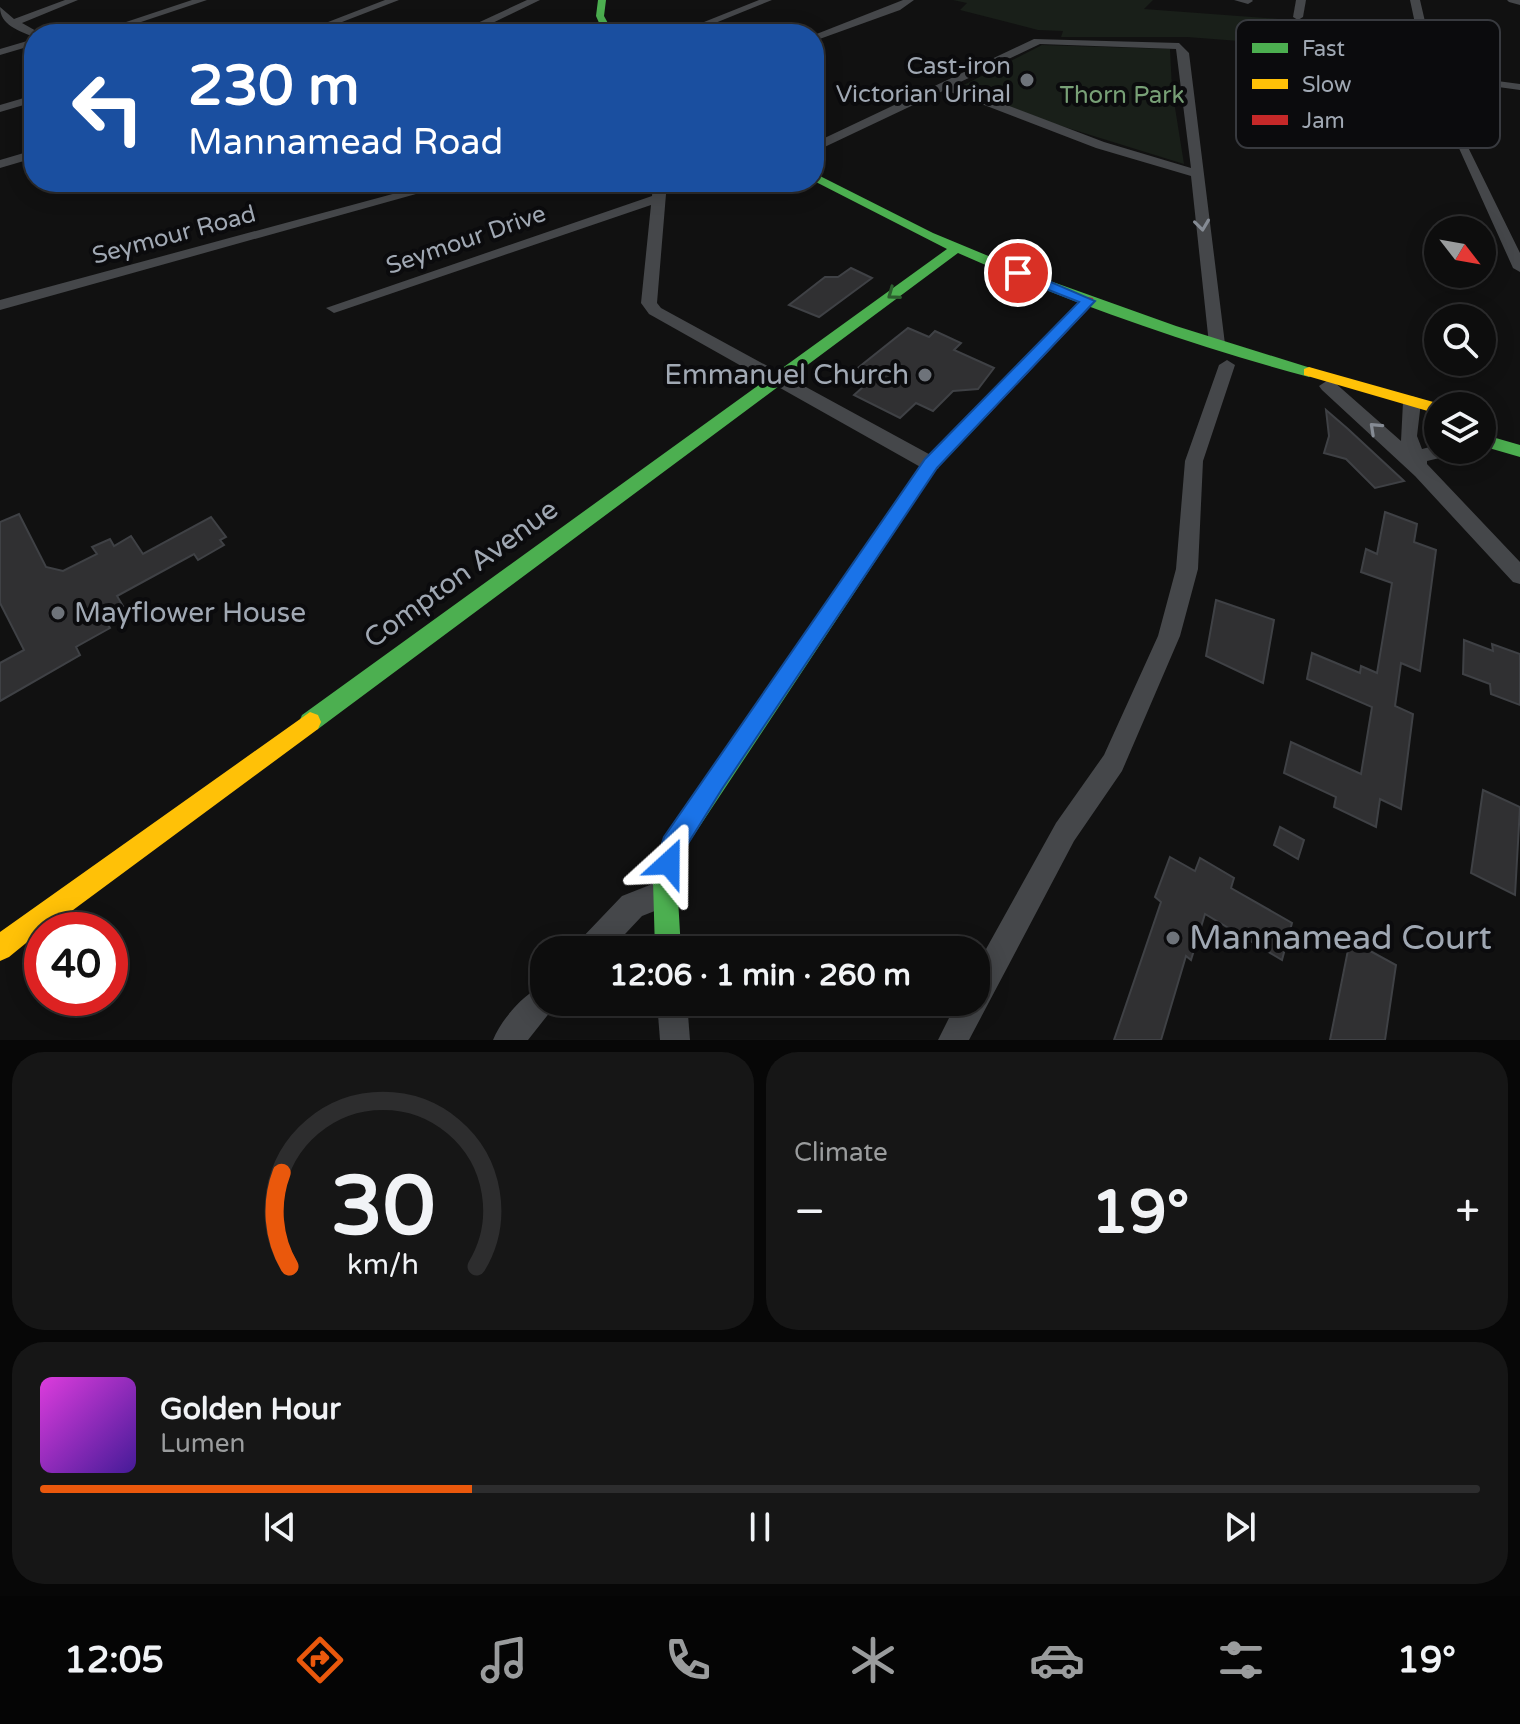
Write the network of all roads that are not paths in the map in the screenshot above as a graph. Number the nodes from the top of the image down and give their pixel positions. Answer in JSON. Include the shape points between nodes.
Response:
{"nodes":[{"id":1,"x":73,"y":0,"type":"edge"},
{"id":2,"x":202,"y":0,"type":"edge"},
{"id":3,"x":394,"y":0,"type":"edge"},
{"id":4,"x":535,"y":0,"type":"edge"},
{"id":5,"x":602,"y":0,"type":"edge"},
{"id":6,"x":767,"y":0,"type":"edge"},
{"id":7,"x":909,"y":0,"type":"edge"},
{"id":8,"x":1239,"y":0,"type":"edge"},
{"id":9,"x":1301,"y":0,"type":"edge"},
{"id":10,"x":1415,"y":0,"type":"edge"},
{"id":11,"x":1512,"y":0,"type":"edge"},
{"id":12,"x":1248,"y":1,"type":"edge"},
{"id":13,"x":1520,"y":2,"type":"edge"},
{"id":14,"x":0,"y":10,"type":"edge"},
{"id":15,"x":1298,"y":17,"type":"dead end"},
{"id":16,"x":1417,"y":20,"type":"edge"},
{"id":17,"x":7,"y":22,"type":"edge"},
{"id":18,"x":126,"y":24,"type":"edge"},
{"id":19,"x":341,"y":24,"type":"edge"},
{"id":20,"x":483,"y":24,"type":"edge"},
{"id":21,"x":604,"y":24,"type":"edge"},
{"id":22,"x":705,"y":24,"type":"edge"},
{"id":23,"x":824,"y":34,"type":"edge"},
{"id":24,"x":24,"y":45,"type":"edge"},
{"id":25,"x":0,"y":52,"type":"edge"},
{"id":26,"x":1500,"y":84,"type":"edge"},
{"id":27,"x":945,"y":86,"type":"junction"},
{"id":28,"x":1520,"y":87,"type":"edge"},
{"id":29,"x":24,"y":101,"type":"edge"},
{"id":30,"x":0,"y":109,"type":"edge"},
{"id":31,"x":24,"y":112,"type":"edge"},
{"id":32,"x":0,"y":116,"type":"edge"},
{"id":33,"x":824,"y":143,"type":"edge"},
{"id":34,"x":1465,"y":148,"type":"edge"},
{"id":35,"x":24,"y":157,"type":"edge"},
{"id":36,"x":0,"y":164,"type":"edge"},
{"id":37,"x":1195,"y":173,"type":"junction"},
{"id":38,"x":824,"y":181,"type":"edge"},
{"id":39,"x":415,"y":192,"type":"edge"},
{"id":40,"x":653,"y":192,"type":"edge"},
{"id":41,"x":659,"y":192,"type":"edge"},
{"id":42,"x":957,"y":248,"type":"junction"},
{"id":43,"x":1520,"y":268,"type":"edge"},
{"id":44,"x":1088,"y":301,"type":"junction"},
{"id":45,"x":0,"y":305,"type":"edge"},
{"id":46,"x":334,"y":308,"type":"dead end"},
{"id":47,"x":1217,"y":344,"type":"junction"},
{"id":48,"x":1227,"y":365,"type":"dead end"},
{"id":49,"x":1280,"y":365,"type":"junction"},
{"id":50,"x":776,"y":377,"type":"junction"},
{"id":51,"x":1328,"y":386,"type":"junction"},
{"id":52,"x":1410,"y":409,"type":"junction"},
{"id":53,"x":1424,"y":409,"type":"edge"},
{"id":54,"x":1424,"y":418,"type":"edge"},
{"id":55,"x":1496,"y":446,"type":"edge"},
{"id":56,"x":1520,"y":451,"type":"edge"},
{"id":57,"x":1424,"y":461,"type":"edge"},
{"id":58,"x":931,"y":464,"type":"junction"},
{"id":59,"x":1418,"y":464,"type":"junction"},
{"id":60,"x":1520,"y":576,"type":"edge"},
{"id":61,"x":665,"y":893,"type":"junction"},
{"id":62,"x":603,"y":936,"type":"edge"},
{"id":63,"x":667,"y":936,"type":"edge"},
{"id":64,"x":0,"y":948,"type":"edge"},
{"id":65,"x":990,"y":972,"type":"edge"},
{"id":66,"x":530,"y":1016,"type":"edge"},
{"id":67,"x":673,"y":1016,"type":"edge"},
{"id":68,"x":966,"y":1016,"type":"edge"},
{"id":69,"x":508,"y":1040,"type":"edge"},
{"id":70,"x":675,"y":1040,"type":"edge"},
{"id":71,"x":953,"y":1040,"type":"edge"}],
"edges":[{"from":1,"to":17,"type":"street"},
{"from":2,"to":18,"type":"street"},
{"from":3,"to":19,"type":"street"},
{"from":4,"to":20,"type":"street"},
{"from":5,"to":21,"type":"street"},
{"from":6,"to":22,"type":"street"},
{"from":7,"to":23,"type":"street"},
{"from":8,"to":12,"type":"street"},
{"from":9,"to":15,"type":"street"},
{"from":10,"to":16,"type":"street"},
{"from":11,"to":13,"type":"street"},
{"from":14,"to":17,"type":"street"},
{"from":24,"to":25,"type":"street"},
{"from":26,"to":28,"type":"street"},
{"from":27,"to":33,"type":"street"},
{"from":27,"to":37,"type":"street","via":[[1100,145]]},
{"from":27,"to":37,"type":"street","via":[[1047,40],[1179,46],[1184,53]]},
{"from":29,"to":30,"type":"street"},
{"from":31,"to":32,"type":"street"},
{"from":34,"to":43,"type":"street"},
{"from":35,"to":36,"type":"street"},
{"from":37,"to":47,"type":"street","one_way":true},
{"from":38,"to":42,"type":"street"},
{"from":39,"to":45,"type":"street","name":"Seymour Road"},
{"from":40,"to":46,"type":"street","name":"Seymour Drive"},
{"from":41,"to":50,"type":"street","via":[[649,303]]},
{"from":42,"to":44,"type":"street"},
{"from":42,"to":50,"type":"street","name":"Compton Avenue","one_way":true},
{"from":44,"to":47,"type":"street"},
{"from":44,"to":58,"type":"street"},
{"from":47,"to":49,"type":"street"},
{"from":48,"to":65,"type":"street","via":[[1194,461],[1187,569],[1169,636],[1113,763],[1065,832]]},
{"from":49,"to":51,"type":"street"},
{"from":49,"to":52,"type":"street"},
{"from":50,"to":58,"type":"street"},
{"from":50,"to":64,"type":"street","name":"Compton Avenue"},
{"from":51,"to":52,"type":"street"},
{"from":59,"to":51,"type":"street","one_way":true},
{"from":52,"to":53,"type":"street"},
{"from":52,"to":54,"type":"street"},
{"from":52,"to":59,"type":"street","via":[[1408,436]]},
{"from":55,"to":56,"type":"street"},
{"from":57,"to":59,"type":"street"},
{"from":58,"to":61,"type":"street","via":[[673,845]]},
{"from":59,"to":60,"type":"street"},
{"from":61,"to":62,"type":"street","via":[[632,906]]},
{"from":61,"to":63,"type":"street"},
{"from":66,"to":69,"type":"street"},
{"from":67,"to":70,"type":"street"},
{"from":68,"to":71,"type":"street"}]}
